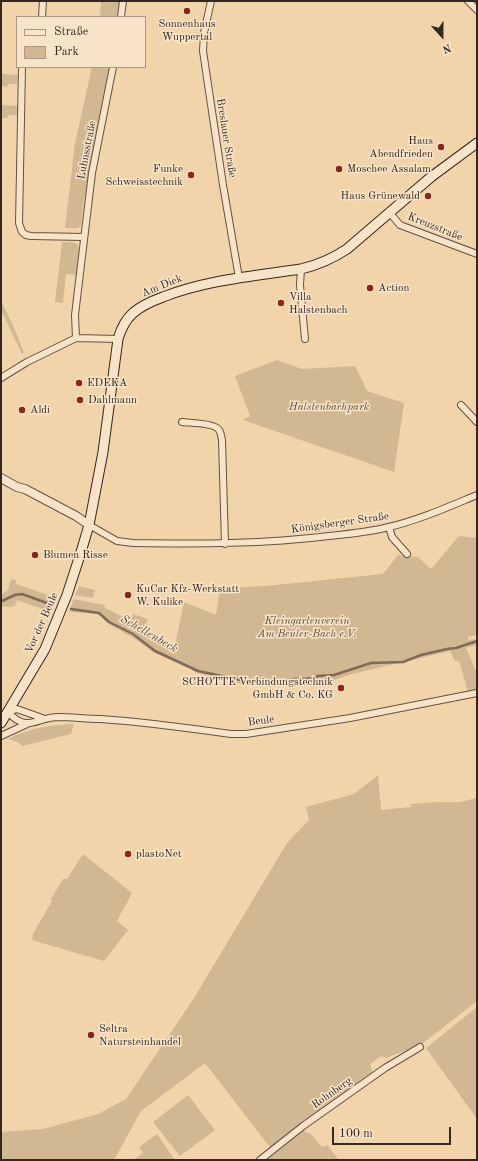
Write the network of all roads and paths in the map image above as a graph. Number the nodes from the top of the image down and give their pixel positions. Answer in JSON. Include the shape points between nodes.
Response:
{"nodes":[{"id":1,"x":43,"y":1,"type":"edge"},
{"id":2,"x":123,"y":1,"type":"edge"},
{"id":3,"x":211,"y":1,"type":"edge"},
{"id":4,"x":468,"y":1,"type":"edge"},
{"id":5,"x":477,"y":10,"type":"edge"},
{"id":6,"x":42,"y":16,"type":"edge"},
{"id":7,"x":121,"y":16,"type":"edge"},
{"id":8,"x":22,"y":68,"type":"edge"},
{"id":9,"x":113,"y":68,"type":"edge"},
{"id":10,"x":477,"y":143,"type":"edge"},
{"id":11,"x":389,"y":212,"type":"junction"},
{"id":12,"x":84,"y":237,"type":"junction"},
{"id":13,"x":477,"y":254,"type":"edge"},
{"id":14,"x":301,"y":269,"type":"junction"},
{"id":15,"x":239,"y":278,"type":"junction"},
{"id":16,"x":76,"y":338,"type":"junction"},
{"id":17,"x":118,"y":339,"type":"junction"},
{"id":18,"x":305,"y":339,"type":"dead end"},
{"id":19,"x":1,"y":378,"type":"edge"},
{"id":20,"x":461,"y":405,"type":"dead end"},
{"id":21,"x":182,"y":422,"type":"dead end"},
{"id":22,"x":477,"y":422,"type":"edge"},
{"id":23,"x":1,"y":478,"type":"edge"},
{"id":24,"x":477,"y":495,"type":"edge"},
{"id":25,"x":89,"y":525,"type":"junction"},
{"id":26,"x":389,"y":527,"type":"junction"},
{"id":27,"x":225,"y":544,"type":"junction"},
{"id":28,"x":407,"y":554,"type":"dead end"},
{"id":29,"x":477,"y":693,"type":"edge"},
{"id":30,"x":8,"y":712,"type":"junction"},
{"id":31,"x":45,"y":719,"type":"junction"},
{"id":32,"x":1,"y":723,"type":"edge"},
{"id":33,"x":27,"y":724,"type":"junction"},
{"id":34,"x":1,"y":736,"type":"edge"},
{"id":35,"x":420,"y":1047,"type":"dead end"},
{"id":36,"x":260,"y":1160,"type":"edge"}],
"edges":[{"from":1,"to":6,"type":"street"},
{"from":2,"to":7,"type":"street"},
{"from":3,"to":15,"type":"street","name":"Breslauer Straße","via":[[204,33],[204,57]]},
{"from":4,"to":5,"type":"street"},
{"from":8,"to":12,"type":"street","via":[[18,199],[20,228],[26,235],[31,236]]},
{"from":9,"to":12,"type":"street","name":"Luhnsstraße","via":[[92,172]]},
{"from":10,"to":11,"type":"main road","name":"Am Diek"},
{"from":11,"to":13,"type":"street","name":"Kreuzstraße","via":[[400,224]]},
{"from":11,"to":14,"type":"main road","name":"Am Diek","via":[[347,249],[315,266]]},
{"from":12,"to":16,"type":"street","name":"Luhnsstraße","via":[[75,315]]},
{"from":14,"to":15,"type":"main road","name":"Am Diek"},
{"from":14,"to":18,"type":"street"},
{"from":15,"to":17,"type":"main road","name":"Am Diek","via":[[198,285],[155,300],[140,308],[124,322]]},
{"from":16,"to":17,"type":"street"},
{"from":16,"to":19,"type":"street"},
{"from":17,"to":25,"type":"main road","name":"Am Diek","via":[[103,452]]},
{"from":20,"to":22,"type":"street"},
{"from":21,"to":27,"type":"street","via":[[210,426],[217,428],[221,433]]},
{"from":23,"to":25,"type":"street"},
{"from":24,"to":26,"type":"street","name":"Königsberger Straße"},
{"from":25,"to":27,"type":"street","name":"Königsberger Straße","via":[[117,541],[124,542]]},
{"from":25,"to":30,"type":"main road","name":"Vor der Beule","via":[[54,629]]},
{"from":26,"to":27,"type":"street","name":"Königsberger Straße","via":[[302,540]]},
{"from":26,"to":28,"type":"street","via":[[392,538]]},
{"from":29,"to":31,"type":"street","name":"Beule","via":[[350,718],[246,734],[134,722],[58,717]]},
{"from":30,"to":31,"type":"street","name":"Beule","via":[[17,710]]},
{"from":30,"to":32,"type":"main road","name":"Vor der Beule"},
{"from":30,"to":33,"type":"street","via":[[15,720]]},
{"from":31,"to":33,"type":"street","name":"Beule"},
{"from":33,"to":34,"type":"street","name":"Beule"},
{"from":35,"to":36,"type":"street","name":"Rohnberg","via":[[385,1068]]}]}
